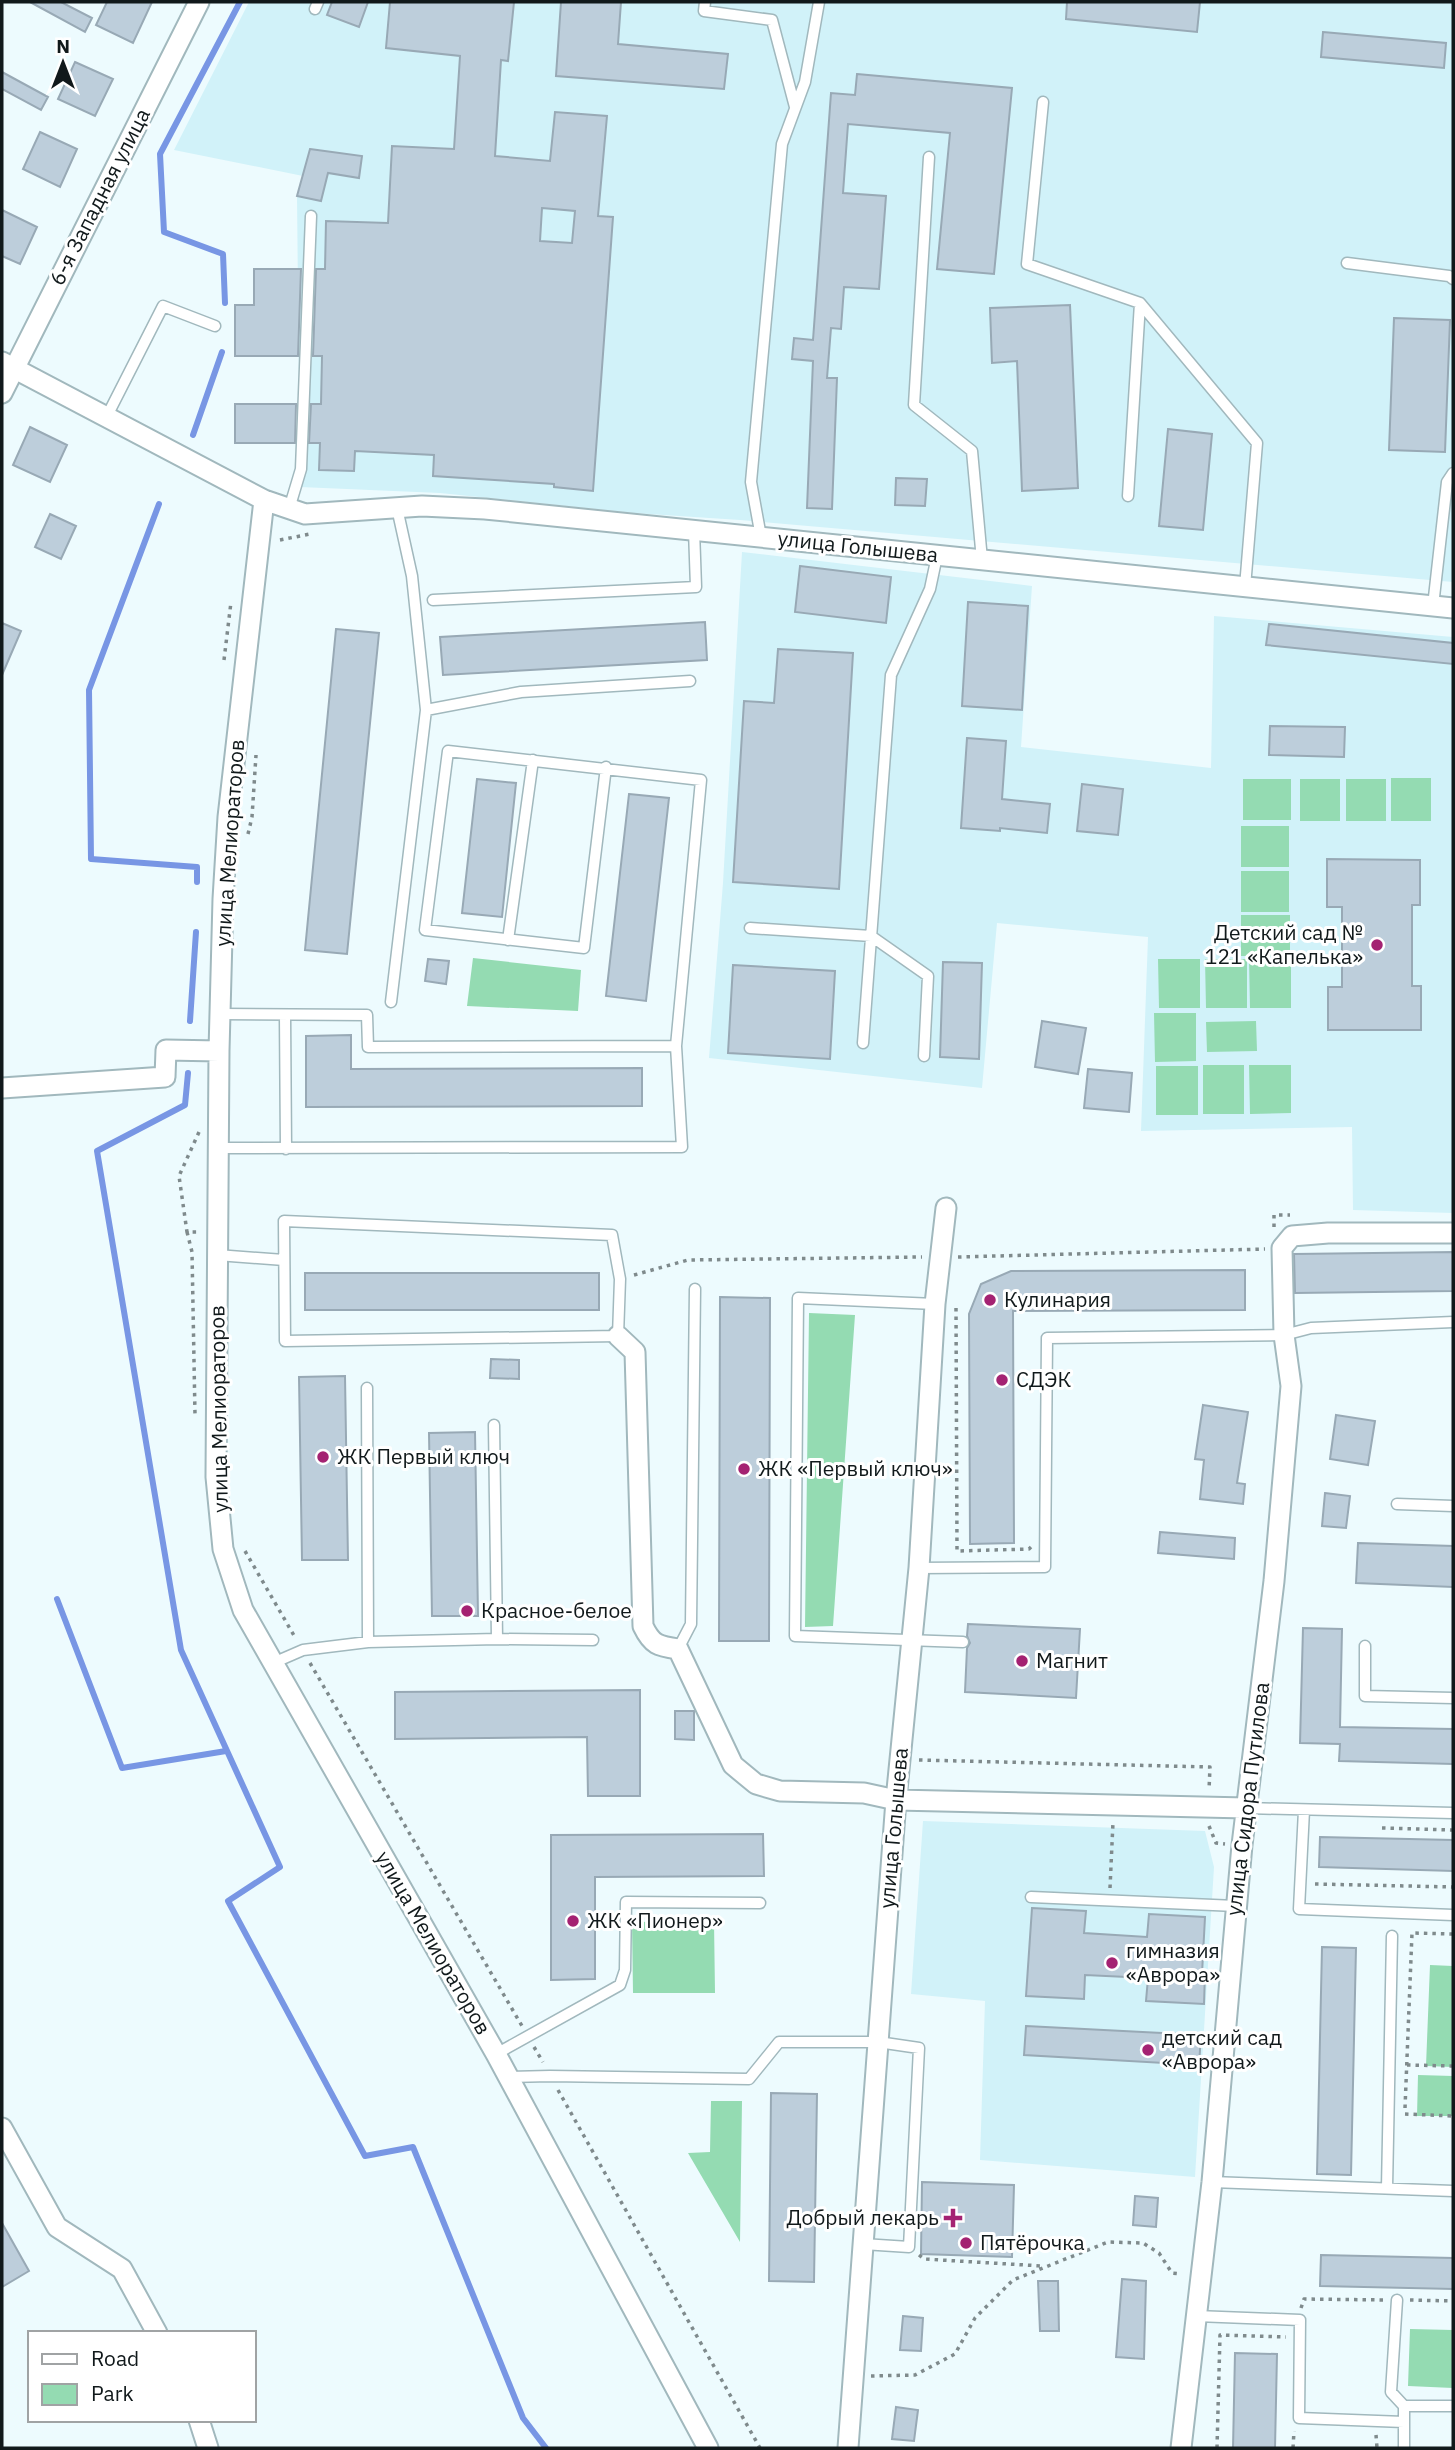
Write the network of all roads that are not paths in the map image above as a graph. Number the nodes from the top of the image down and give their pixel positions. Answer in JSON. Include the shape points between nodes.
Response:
{"nodes":[{"id":1,"x":199,"y":2,"type":"edge"},
{"id":2,"x":705,"y":2,"type":"edge"},
{"id":3,"x":819,"y":2,"type":"edge"},
{"id":4,"x":1043,"y":102,"type":"dead end"},
{"id":5,"x":796,"y":107,"type":"junction"},
{"id":6,"x":929,"y":158,"type":"dead end"},
{"id":7,"x":311,"y":216,"type":"dead end"},
{"id":8,"x":1347,"y":263,"type":"dead end"},
{"id":9,"x":1453,"y":279,"type":"edge"},
{"id":10,"x":1140,"y":303,"type":"junction"},
{"id":11,"x":215,"y":326,"type":"dead end"},
{"id":12,"x":8,"y":365,"type":"edge"},
{"id":13,"x":2,"y":393,"type":"edge"},
{"id":14,"x":106,"y":418,"type":"junction"},
{"id":15,"x":1453,"y":473,"type":"edge"},
{"id":16,"x":1128,"y":496,"type":"dead end"},
{"id":17,"x":264,"y":500,"type":"junction"},
{"id":18,"x":397,"y":508,"type":"junction"},
{"id":19,"x":289,"y":509,"type":"junction"},
{"id":20,"x":694,"y":530,"type":"junction"},
{"id":21,"x":761,"y":537,"type":"junction"},
{"id":22,"x":937,"y":556,"type":"junction"},
{"id":23,"x":982,"y":560,"type":"junction"},
{"id":24,"x":1245,"y":587,"type":"junction"},
{"id":25,"x":433,"y":600,"type":"dead end"},
{"id":26,"x":1433,"y":607,"type":"junction"},
{"id":27,"x":1453,"y":608,"type":"edge"},
{"id":28,"x":690,"y":681,"type":"dead end"},
{"id":29,"x":426,"y":710,"type":"junction"},
{"id":30,"x":533,"y":760,"type":"junction"},
{"id":31,"x":606,"y":767,"type":"junction"},
{"id":32,"x":750,"y":928,"type":"dead end"},
{"id":33,"x":871,"y":936,"type":"junction"},
{"id":34,"x":508,"y":940,"type":"junction"},
{"id":35,"x":391,"y":1002,"type":"dead end"},
{"id":36,"x":221,"y":1014,"type":"junction"},
{"id":37,"x":285,"y":1015,"type":"junction"},
{"id":38,"x":863,"y":1043,"type":"dead end"},
{"id":39,"x":676,"y":1046,"type":"junction"},
{"id":40,"x":219,"y":1051,"type":"junction"},
{"id":41,"x":924,"y":1056,"type":"dead end"},
{"id":42,"x":2,"y":1088,"type":"edge"},
{"id":43,"x":218,"y":1148,"type":"junction"},
{"id":44,"x":286,"y":1149,"type":"junction"},
{"id":45,"x":946,"y":1208,"type":"dead end"},
{"id":46,"x":1453,"y":1233,"type":"edge"},
{"id":47,"x":217,"y":1255,"type":"junction"},
{"id":48,"x":284,"y":1260,"type":"junction"},
{"id":49,"x":695,"y":1289,"type":"dead end"},
{"id":50,"x":935,"y":1304,"type":"junction"},
{"id":51,"x":1453,"y":1322,"type":"edge"},
{"id":52,"x":1284,"y":1335,"type":"junction"},
{"id":53,"x":618,"y":1336,"type":"junction"},
{"id":54,"x":367,"y":1388,"type":"dead end"},
{"id":55,"x":494,"y":1425,"type":"dead end"},
{"id":56,"x":1397,"y":1504,"type":"dead end"},
{"id":57,"x":1453,"y":1506,"type":"edge"},
{"id":58,"x":919,"y":1568,"type":"junction"},
{"id":59,"x":497,"y":1639,"type":"junction"},
{"id":60,"x":593,"y":1640,"type":"dead end"},
{"id":61,"x":911,"y":1640,"type":"junction"},
{"id":62,"x":368,"y":1642,"type":"junction"},
{"id":63,"x":963,"y":1642,"type":"dead end"},
{"id":64,"x":1365,"y":1646,"type":"dead end"},
{"id":65,"x":678,"y":1649,"type":"junction"},
{"id":66,"x":273,"y":1663,"type":"junction"},
{"id":67,"x":1453,"y":1698,"type":"edge"},
{"id":68,"x":896,"y":1800,"type":"junction"},
{"id":69,"x":1246,"y":1808,"type":"junction"},
{"id":70,"x":1304,"y":1810,"type":"junction"},
{"id":71,"x":1453,"y":1813,"type":"edge"},
{"id":72,"x":1031,"y":1896,"type":"dead end"},
{"id":73,"x":760,"y":1903,"type":"dead end"},
{"id":74,"x":1236,"y":1906,"type":"junction"},
{"id":75,"x":1453,"y":1915,"type":"edge"},
{"id":76,"x":1392,"y":1936,"type":"dead end"},
{"id":77,"x":878,"y":2042,"type":"junction"},
{"id":78,"x":496,"y":2054,"type":"junction"},
{"id":79,"x":509,"y":2077,"type":"junction"},
{"id":80,"x":2,"y":2128,"type":"edge"},
{"id":81,"x":1212,"y":2182,"type":"junction"},
{"id":82,"x":1387,"y":2188,"type":"junction"},
{"id":83,"x":1453,"y":2191,"type":"edge"},
{"id":84,"x":863,"y":2244,"type":"junction"},
{"id":85,"x":1398,"y":2300,"type":"road end"},
{"id":86,"x":1196,"y":2316,"type":"junction"},
{"id":87,"x":156,"y":2331,"type":"edge"},
{"id":88,"x":1404,"y":2406,"type":"junction"},
{"id":89,"x":1453,"y":2406,"type":"edge"},
{"id":90,"x":200,"y":2422,"type":"edge"},
{"id":91,"x":1404,"y":2422,"type":"junction"},
{"id":92,"x":208,"y":2448,"type":"edge"},
{"id":93,"x":708,"y":2448,"type":"edge"},
{"id":94,"x":848,"y":2448,"type":"edge"},
{"id":95,"x":1181,"y":2448,"type":"edge"},
{"id":96,"x":1404,"y":2448,"type":"edge"}],
"edges":[{"from":1,"to":12,"type":"street","name":"6-я Западная улица"},
{"from":2,"to":5,"type":"lane","via":[[704,11],[772,20]]},
{"from":3,"to":5,"type":"lane"},
{"from":4,"to":10,"type":"lane","via":[[1027,264]]},
{"from":5,"to":21,"type":"lane","via":[[782,144],[751,482]]},
{"from":6,"to":23,"type":"lane","via":[[914,405],[972,452]]},
{"from":7,"to":19,"type":"lane","via":[[301,469]]},
{"from":8,"to":9,"type":"lane"},
{"from":10,"to":16,"type":"lane"},
{"from":10,"to":24,"type":"lane","via":[[1257,443]]},
{"from":11,"to":14,"type":"lane","via":[[163,306]]},
{"from":12,"to":13,"type":"street","name":"6-я Западная улица"},
{"from":12,"to":14,"type":"street","name":"улица Голышева"},
{"from":14,"to":17,"type":"street","name":"улица Голышева"},
{"from":15,"to":26,"type":"lane","via":[[1447,482]]},
{"from":17,"to":19,"type":"street","name":"улица Голышева"},
{"from":17,"to":36,"type":"street","name":"улица Мелиораторов","via":[[228,817]]},
{"from":18,"to":19,"type":"street","name":"улица Голышева","via":[[305,513]]},
{"from":18,"to":20,"type":"street","name":"улица Голышева","via":[[485,509]]},
{"from":18,"to":29,"type":"lane","via":[[411,576]]},
{"from":20,"to":21,"type":"street","name":"улица Голышева"},
{"from":20,"to":25,"type":"lane","via":[[696,587]]},
{"from":21,"to":22,"type":"street","name":"улица Голышева"},
{"from":22,"to":23,"type":"street","name":"улица Голышева"},
{"from":22,"to":33,"type":"lane","via":[[930,589],[891,675]]},
{"from":23,"to":24,"type":"street","name":"улица Голышева"},
{"from":24,"to":26,"type":"street","name":"улица Голышева"},
{"from":26,"to":27,"type":"street","name":"улица Голышева"},
{"from":28,"to":29,"type":"lane","via":[[521,692]]},
{"from":29,"to":35,"type":"lane"},
{"from":30,"to":31,"type":"lane"},
{"from":30,"to":34,"type":"lane"},
{"from":30,"to":34,"type":"lane","via":[[448,751],[425,930]]},
{"from":31,"to":34,"type":"lane","via":[[584,948]]},
{"from":31,"to":39,"type":"lane","via":[[701,780]]},
{"from":32,"to":33,"type":"lane"},
{"from":33,"to":38,"type":"lane"},
{"from":33,"to":41,"type":"lane","via":[[928,976]]},
{"from":36,"to":37,"type":"lane"},
{"from":36,"to":40,"type":"street","name":"улица Мелиораторов"},
{"from":37,"to":39,"type":"lane","via":[[367,1016],[368,1047]]},
{"from":37,"to":44,"type":"lane"},
{"from":39,"to":44,"type":"lane","via":[[682,1147]]},
{"from":40,"to":42,"type":"street","via":[[166,1050],[165,1077]]},
{"from":40,"to":43,"type":"street","name":"улица Мелиораторов"},
{"from":43,"to":44,"type":"lane"},
{"from":43,"to":47,"type":"street","name":"улица Мелиораторов"},
{"from":45,"to":50,"type":"street","name":"улица Голышева"},
{"from":46,"to":52,"type":"street","name":"улица Сидора Путилова","via":[[1293,1236],[1282,1248]]},
{"from":47,"to":48,"type":"lane"},
{"from":47,"to":66,"type":"street","name":"улица Мелиораторов","via":[[216,1477],[223,1549],[243,1610]]},
{"from":48,"to":53,"type":"lane","via":[[285,1341]]},
{"from":48,"to":53,"type":"lane","via":[[284,1221],[612,1235],[620,1279]]},
{"from":49,"to":65,"type":"lane","via":[[691,1624]]},
{"from":50,"to":58,"type":"street","name":"улица Голышева"},
{"from":50,"to":61,"type":"lane","via":[[798,1298],[795,1636]]},
{"from":51,"to":52,"type":"lane","via":[[1311,1328]]},
{"from":52,"to":58,"type":"lane","via":[[1047,1338],[1045,1567]]},
{"from":52,"to":69,"type":"street","name":"улица Сидора Путилова","via":[[1290,1400]]},
{"from":53,"to":65,"type":"street","via":[[635,1352],[643,1626],[649,1639]]},
{"from":54,"to":62,"type":"lane"},
{"from":55,"to":59,"type":"lane"},
{"from":56,"to":57,"type":"lane"},
{"from":58,"to":61,"type":"street","name":"улица Голышева"},
{"from":59,"to":60,"type":"lane"},
{"from":59,"to":62,"type":"lane"},
{"from":61,"to":63,"type":"lane"},
{"from":61,"to":68,"type":"street","name":"улица Голышева"},
{"from":62,"to":66,"type":"lane","via":[[303,1650]]},
{"from":64,"to":67,"type":"lane","via":[[1365,1696]]},
{"from":65,"to":68,"type":"street","via":[[733,1765],[755,1784],[780,1791],[864,1793]]},
{"from":66,"to":78,"type":"street","name":"улица Мелиораторов"},
{"from":68,"to":69,"type":"street"},
{"from":68,"to":77,"type":"street","name":"улица Голышева"},
{"from":69,"to":70,"type":"lane"},
{"from":69,"to":74,"type":"street","name":"улица Сидора Путилова"},
{"from":70,"to":71,"type":"lane"},
{"from":70,"to":75,"type":"lane","via":[[1299,1909]]},
{"from":72,"to":74,"type":"lane"},
{"from":73,"to":78,"type":"lane","via":[[626,1902],[625,1970],[620,1985]]},
{"from":74,"to":81,"type":"street","name":"улица Сидора Путилова"},
{"from":76,"to":82,"type":"lane"},
{"from":77,"to":79,"type":"lane","via":[[779,2042],[749,2079]]},
{"from":77,"to":84,"type":"street","name":"улица Голышева"},
{"from":77,"to":84,"type":"lane","via":[[919,2048],[909,2247]]},
{"from":78,"to":79,"type":"street","name":"улица Мелиораторов"},
{"from":79,"to":93,"type":"street","name":"улица Мелиораторов"},
{"from":80,"to":87,"type":"street","via":[[57,2227],[122,2269]]},
{"from":81,"to":82,"type":"lane"},
{"from":81,"to":86,"type":"street","name":"улица Сидора Путилова"},
{"from":82,"to":83,"type":"lane"},
{"from":84,"to":94,"type":"street","name":"улица Голышева"},
{"from":85,"to":88,"type":"lane","via":[[1391,2392]]},
{"from":86,"to":91,"type":"lane","via":[[1300,2320],[1298,2418]]},
{"from":86,"to":95,"type":"street","name":"улица Сидора Путилова"},
{"from":88,"to":89,"type":"lane"},
{"from":88,"to":91,"type":"lane"},
{"from":90,"to":92,"type":"street"},
{"from":91,"to":96,"type":"lane"}]}
